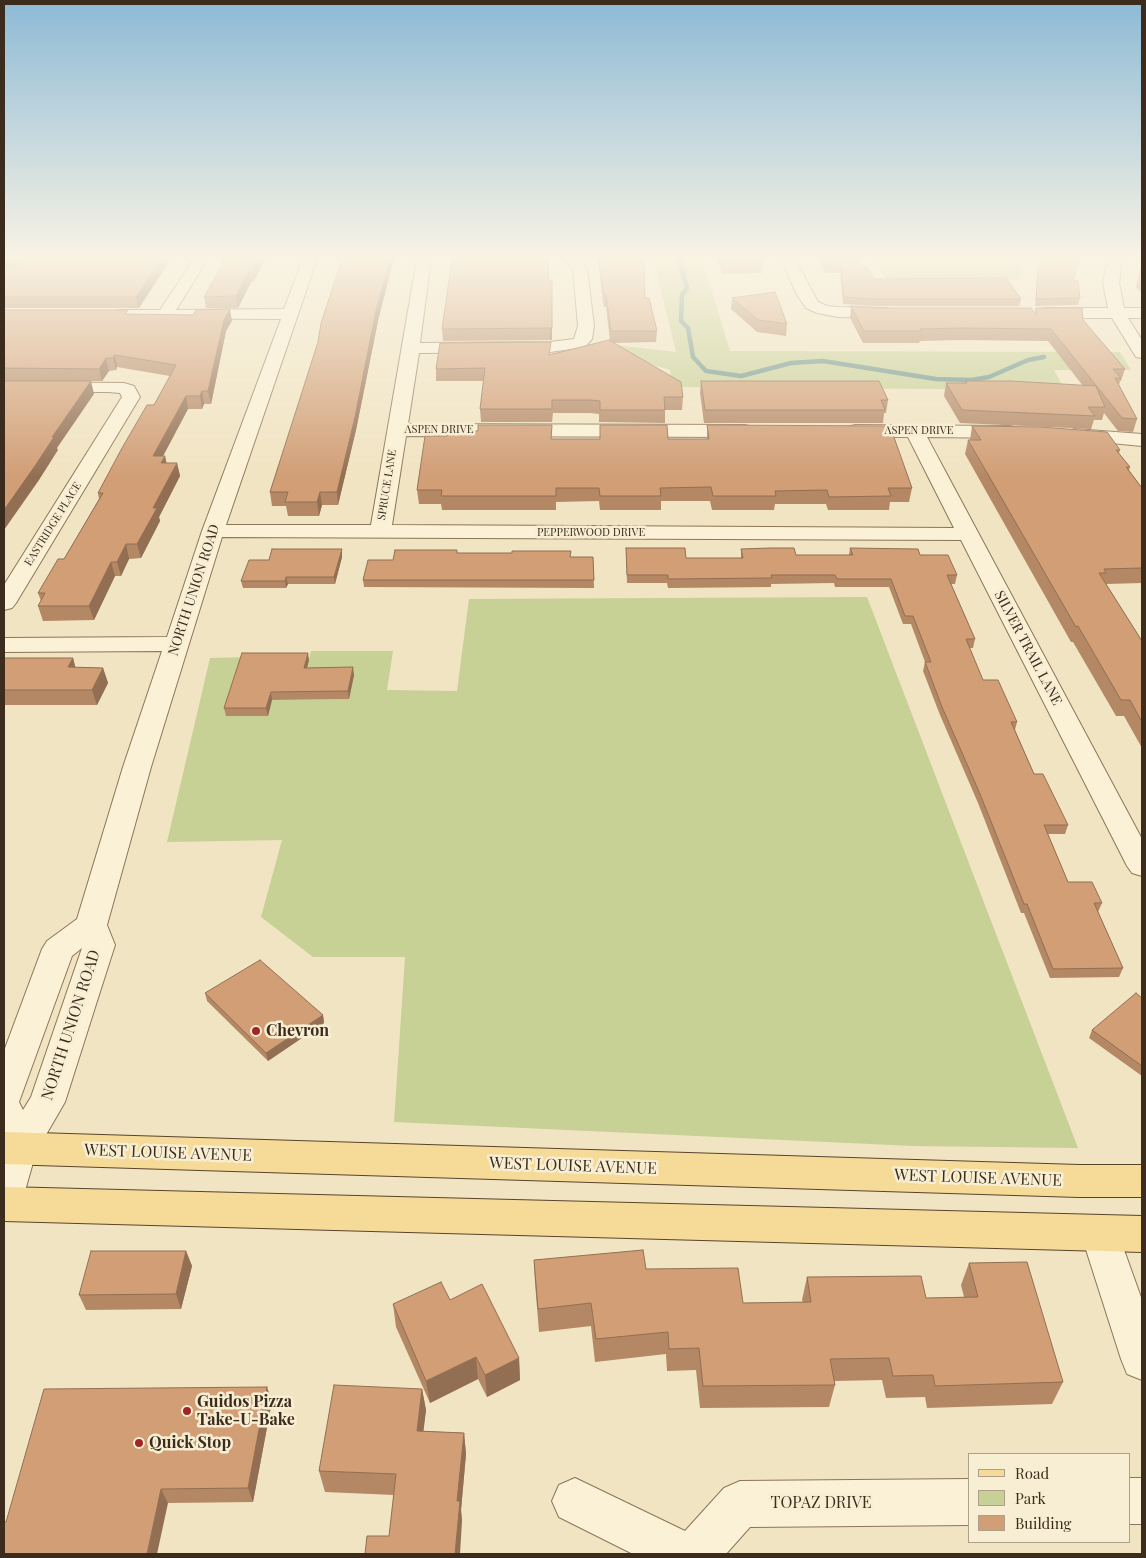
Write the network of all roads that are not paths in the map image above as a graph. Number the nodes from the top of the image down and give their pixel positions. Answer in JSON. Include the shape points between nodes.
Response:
{"nodes":[{"id":1,"x":285,"y":332,"type":"edge"},
{"id":2,"x":413,"y":332,"type":"edge"},
{"id":3,"x":585,"y":332,"type":"edge"},
{"id":4,"x":1129,"y":332,"type":"edge"},
{"id":5,"x":411,"y":348,"type":"junction"},
{"id":6,"x":1142,"y":353,"type":"edge"},
{"id":7,"x":4,"y":387,"type":"edge"},
{"id":8,"x":396,"y":430,"type":"junction"},
{"id":9,"x":764,"y":431,"type":"edge"},
{"id":10,"x":834,"y":431,"type":"edge"},
{"id":11,"x":914,"y":431,"type":"junction"},
{"id":12,"x":1028,"y":432,"type":"edge"},
{"id":13,"x":1056,"y":434,"type":"edge"},
{"id":14,"x":1142,"y":440,"type":"edge"},
{"id":15,"x":213,"y":531,"type":"junction"},
{"id":16,"x":380,"y":533,"type":"junction"},
{"id":17,"x":968,"y":534,"type":"junction"},
{"id":18,"x":4,"y":603,"type":"edge"},
{"id":19,"x":4,"y":644,"type":"edge"},
{"id":20,"x":176,"y":644,"type":"junction"},
{"id":21,"x":1142,"y":866,"type":"edge"},
{"id":22,"x":91,"y":925,"type":"junction"},
{"id":23,"x":4,"y":1097,"type":"edge"},
{"id":24,"x":4,"y":1108,"type":"edge"},
{"id":25,"x":11,"y":1148,"type":"edge"},
{"id":26,"x":1142,"y":1181,"type":"edge"},
{"id":27,"x":4,"y":1198,"type":"edge"},
{"id":28,"x":4,"y":1204,"type":"edge"},
{"id":29,"x":1100,"y":1234,"type":"junction"},
{"id":30,"x":1142,"y":1234,"type":"edge"},
{"id":31,"x":1142,"y":1359,"type":"edge"},
{"id":32,"x":575,"y":1502,"type":"dead end"},
{"id":33,"x":968,"y":1502,"type":"edge"},
{"id":34,"x":682,"y":1554,"type":"edge"},
{"id":35,"x":695,"y":1554,"type":"edge"}],
"edges":[{"from":1,"to":15,"type":"street","name":"NORTH UNION ROAD"},
{"from":2,"to":5,"type":"street","name":"SPRUCE LANE"},
{"from":3,"to":5,"type":"street","via":[[579,343],[550,347]]},
{"from":4,"to":6,"type":"street"},
{"from":5,"to":8,"type":"street","name":"SPRUCE LANE"},
{"from":7,"to":18,"type":"street","name":"EASTRIDGE PLACE","via":[[108,387],[128,390],[131,397]]},
{"from":8,"to":9,"type":"street","name":"ASPEN DRIVE"},
{"from":8,"to":16,"type":"street","name":"SPRUCE LANE"},
{"from":10,"to":11,"type":"street","name":"ASPEN DRIVE"},
{"from":11,"to":12,"type":"street","name":"ASPEN DRIVE"},
{"from":11,"to":17,"type":"street","name":"SILVER TRAIL LANE"},
{"from":13,"to":14,"type":"street"},
{"from":15,"to":16,"type":"street","name":"PEPPERWOOD DRIVE"},
{"from":15,"to":20,"type":"street","name":"NORTH UNION ROAD"},
{"from":16,"to":17,"type":"street","name":"PEPPERWOOD DRIVE"},
{"from":17,"to":21,"type":"street","name":"SILVER TRAIL LANE"},
{"from":19,"to":20,"type":"street"},
{"from":20,"to":22,"type":"street","name":"NORTH UNION ROAD","via":[[134,774]]},
{"from":22,"to":23,"type":"street","name":"NORTH UNION ROAD","via":[[58,949]]},
{"from":22,"to":25,"type":"street","name":"NORTH UNION ROAD","via":[[98,944],[47,1102]]},
{"from":24,"to":25,"type":"street"},
{"from":25,"to":26,"type":"main road","name":"WEST LOUISE AVENUE"},
{"from":25,"to":27,"type":"street","name":"NORTH UNION ROAD"},
{"from":28,"to":29,"type":"main road"},
{"from":29,"to":30,"type":"main road"},
{"from":29,"to":31,"type":"street"},
{"from":32,"to":34,"type":"street"},
{"from":33,"to":35,"type":"street","name":"TOPAZ DRIVE","via":[[740,1504]]}]}
